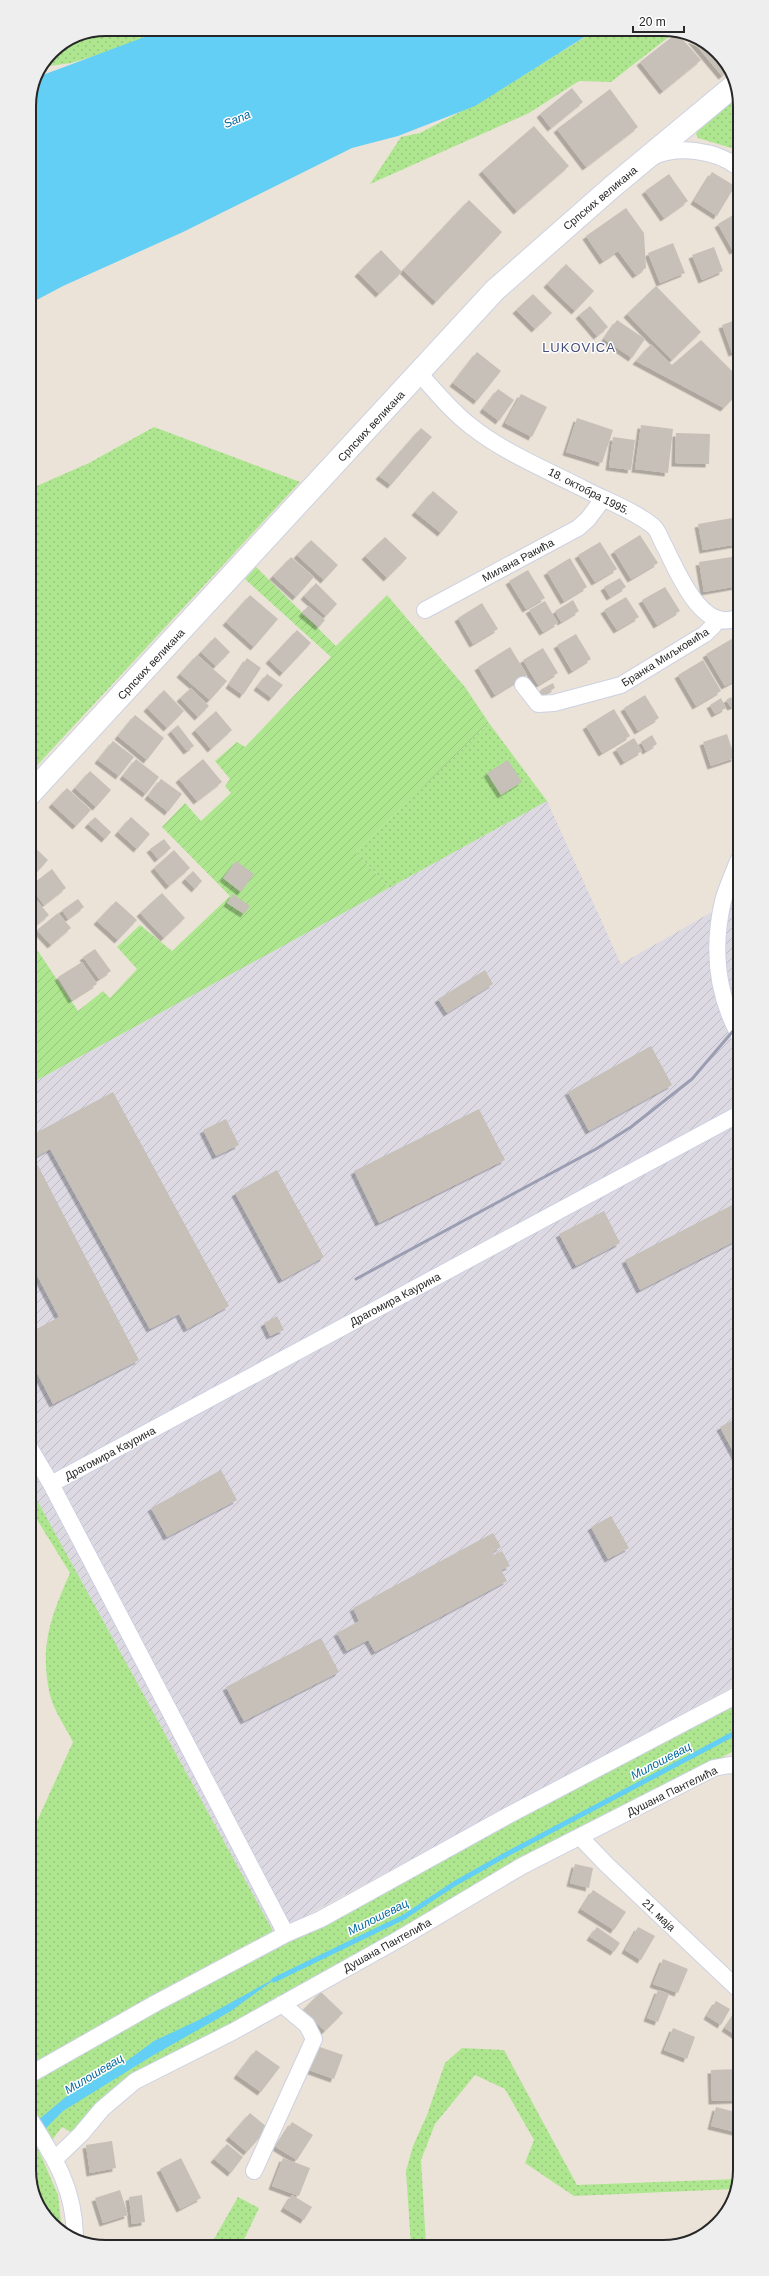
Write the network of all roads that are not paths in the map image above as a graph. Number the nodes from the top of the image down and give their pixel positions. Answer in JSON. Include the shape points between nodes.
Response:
{"nodes":[{"id":1,"x":731,"y":88,"type":"edge"},
{"id":2,"x":645,"y":161,"type":"junction"},
{"id":3,"x":733,"y":164,"type":"edge"},
{"id":4,"x":419,"y":373,"type":"junction"},
{"id":5,"x":603,"y":499,"type":"junction"},
{"id":6,"x":425,"y":610,"type":"dead end"},
{"id":7,"x":716,"y":618,"type":"junction"},
{"id":8,"x":733,"y":619,"type":"edge"},
{"id":9,"x":523,"y":685,"type":"dead end"},
{"id":10,"x":36,"y":788,"type":"edge"},
{"id":11,"x":733,"y":875,"type":"edge"},
{"id":12,"x":733,"y":1019,"type":"edge"},
{"id":13,"x":733,"y":1117,"type":"edge"},
{"id":14,"x":36,"y":1458,"type":"edge"},
{"id":15,"x":51,"y":1484,"type":"junction"},
{"id":16,"x":733,"y":1697,"type":"edge"},
{"id":17,"x":733,"y":1766,"type":"edge"},
{"id":18,"x":580,"y":1837,"type":"junction"},
{"id":19,"x":286,"y":1934,"type":"junction"},
{"id":20,"x":733,"y":1984,"type":"edge"},
{"id":21,"x":282,"y":2004,"type":"junction"},
{"id":22,"x":36,"y":2071,"type":"edge"},
{"id":23,"x":36,"y":2128,"type":"edge"},
{"id":24,"x":51,"y":2152,"type":"junction"},
{"id":25,"x":254,"y":2171,"type":"dead end"},
{"id":26,"x":75,"y":2233,"type":"edge"}],
"edges":[{"from":1,"to":2,"type":"main road","name":"Српских великана"},
{"from":2,"to":3,"type":"street","via":[[670,151],[696,152],[721,158]]},
{"from":2,"to":4,"type":"main road","name":"Српских великана","via":[[495,290]]},
{"from":4,"to":5,"type":"street","name":"18. октобра 1995.","via":[[472,427],[502,446]]},
{"from":4,"to":10,"type":"main road","name":"Српских великана"},
{"from":5,"to":6,"type":"street","name":"Милана Ракића","via":[[578,528]]},
{"from":5,"to":7,"type":"street","name":"18. октобра 1995.","via":[[639,516],[655,528],[698,606]]},
{"from":7,"to":8,"type":"street"},
{"from":7,"to":9,"type":"street","name":"Бранка Миљковића","via":[[714,625],[705,634],[621,685],[560,702],[538,704]]},
{"from":11,"to":12,"type":"street","via":[[724,900],[717,944],[717,976]]},
{"from":13,"to":15,"type":"street","name":"Драгомира Каурина"},
{"from":14,"to":15,"type":"street"},
{"from":15,"to":19,"type":"street"},
{"from":16,"to":19,"type":"street","via":[[507,1816],[321,1920]]},
{"from":17,"to":18,"type":"street","name":"Душана Пантелића","via":[[714,1768]]},
{"from":18,"to":20,"type":"street","name":"21. маја"},
{"from":18,"to":21,"type":"street","name":"Душана Пантелића","via":[[522,1866],[399,1940]]},
{"from":19,"to":22,"type":"street","via":[[156,2003]]},
{"from":21,"to":24,"type":"street","name":"Душана Пантелића","via":[[135,2081],[102,2109],[81,2134]]},
{"from":21,"to":25,"type":"street","via":[[307,2025],[314,2039]]},
{"from":23,"to":24,"type":"street"},
{"from":24,"to":26,"type":"street","via":[[69,2190]]}]}
